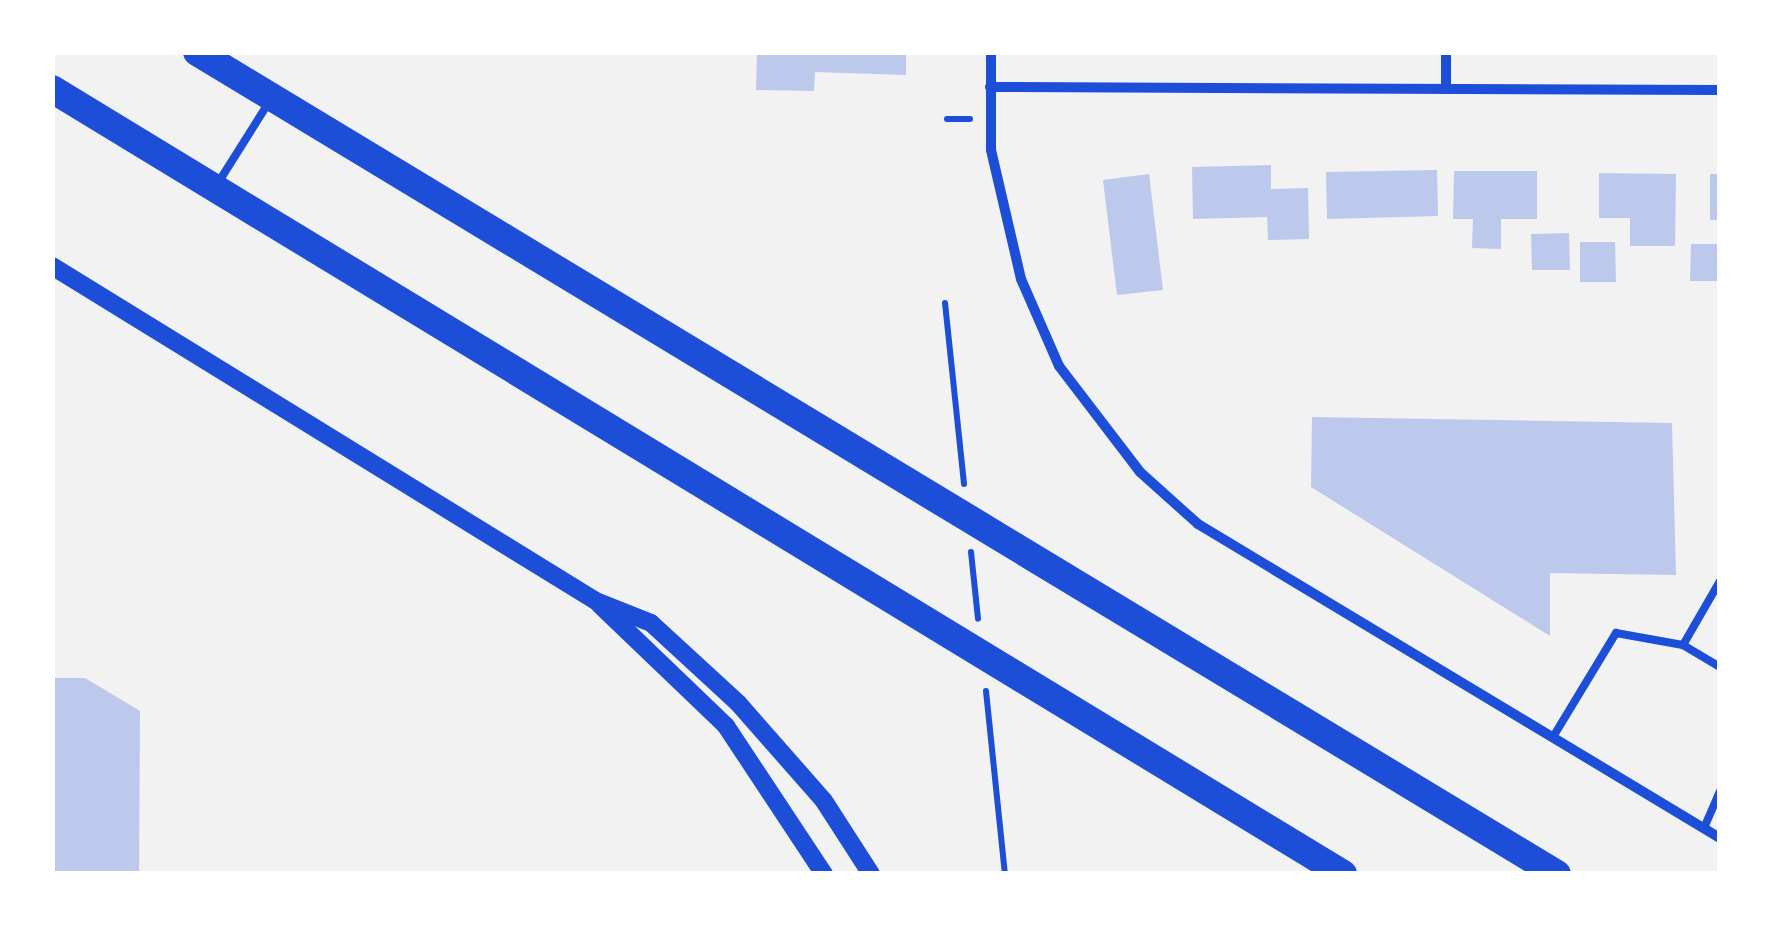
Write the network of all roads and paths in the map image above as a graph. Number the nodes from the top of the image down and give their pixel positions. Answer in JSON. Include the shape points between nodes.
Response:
{"nodes":[{"id":1,"x":196,"y":52,"type":"edge"},
{"id":2,"x":990,"y":52,"type":"edge"},
{"id":3,"x":1446,"y":52,"type":"edge"},
{"id":4,"x":990,"y":87,"type":"junction"},
{"id":5,"x":52,"y":89,"type":"edge"},
{"id":6,"x":1446,"y":89,"type":"junction"},
{"id":7,"x":1720,"y":90,"type":"edge"},
{"id":8,"x":272,"y":98,"type":"junction"},
{"id":9,"x":213,"y":190,"type":"junction"},
{"id":10,"x":52,"y":266,"type":"edge"},
{"id":11,"x":945,"y":304,"type":"dead end"},
{"id":12,"x":966,"y":500,"type":"dead end"},
{"id":13,"x":970,"y":539,"type":"dead end"},
{"id":14,"x":1720,"y":581,"type":"edge"},
{"id":15,"x":596,"y":601,"type":"junction"},
{"id":16,"x":980,"y":638,"type":"dead end"},
{"id":17,"x":1683,"y":645,"type":"junction"},
{"id":18,"x":1720,"y":667,"type":"edge"},
{"id":19,"x":984,"y":677,"type":"dead end"},
{"id":20,"x":1553,"y":737,"type":"junction"},
{"id":21,"x":1720,"y":791,"type":"edge"},
{"id":22,"x":1704,"y":828,"type":"junction"},
{"id":23,"x":1720,"y":838,"type":"edge"},
{"id":24,"x":824,"y":874,"type":"edge"},
{"id":25,"x":871,"y":874,"type":"edge"},
{"id":26,"x":1005,"y":874,"type":"edge"},
{"id":27,"x":1342,"y":874,"type":"edge"},
{"id":28,"x":1557,"y":874,"type":"edge"}],
"edges":[{"from":1,"to":8,"type":"highway"},
{"from":2,"to":4,"type":"street"},
{"from":3,"to":6,"type":"street"},
{"from":4,"to":6,"type":"street"},
{"from":4,"to":20,"type":"street","via":[[992,150],[1021,279],[1077,393],[1163,494]]},
{"from":5,"to":9,"type":"highway"},
{"from":6,"to":7,"type":"street"},
{"from":8,"to":9,"type":"lane"},
{"from":8,"to":28,"type":"highway"},
{"from":9,"to":27,"type":"highway"},
{"from":10,"to":15,"type":"street"},
{"from":11,"to":12,"type":"path"},
{"from":13,"to":16,"type":"path"},
{"from":14,"to":17,"type":"lane"},
{"from":15,"to":24,"type":"street","via":[[726,726]]},
{"from":15,"to":25,"type":"street","via":[[650,623],[738,703],[824,801]]},
{"from":17,"to":18,"type":"lane"},
{"from":17,"to":20,"type":"lane","via":[[1616,633]]},
{"from":19,"to":26,"type":"path"},
{"from":20,"to":22,"type":"street"},
{"from":21,"to":22,"type":"lane"},
{"from":22,"to":23,"type":"street"}]}
